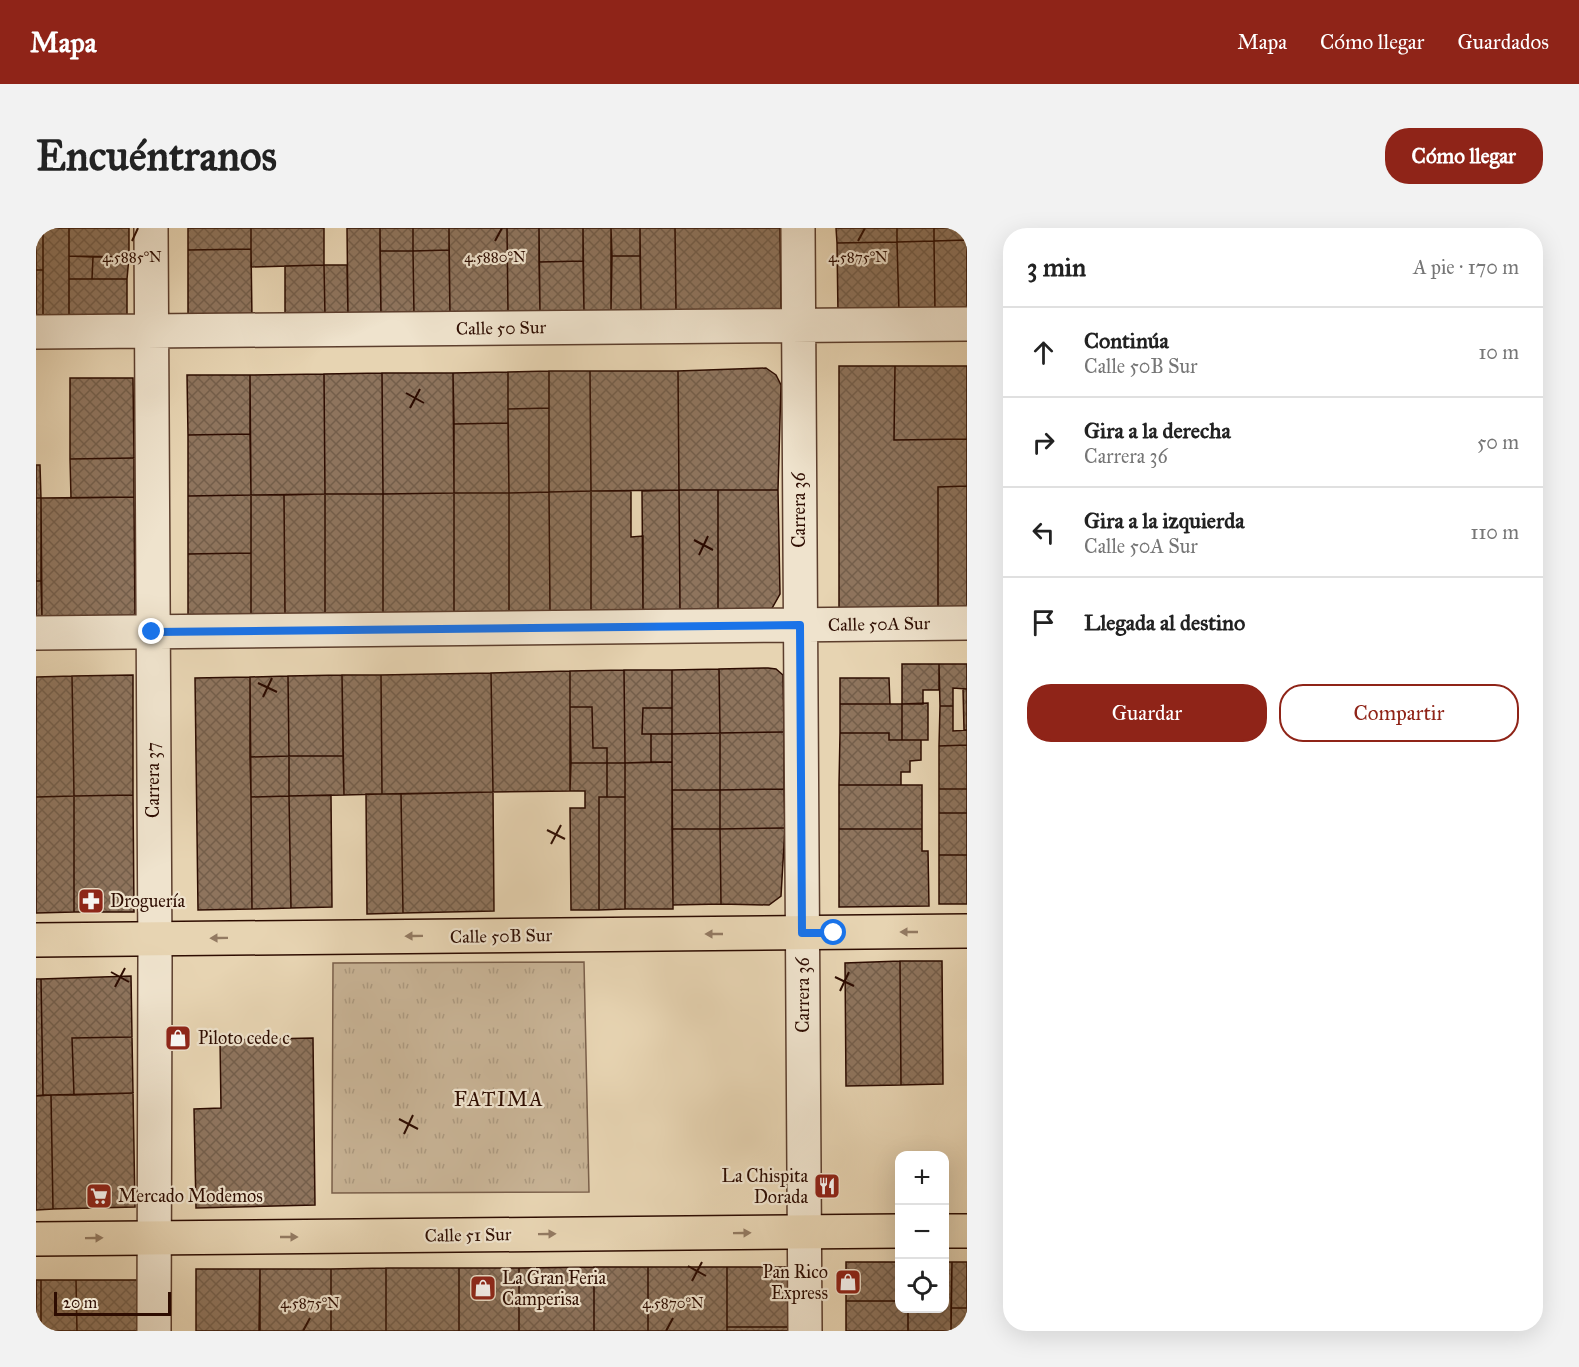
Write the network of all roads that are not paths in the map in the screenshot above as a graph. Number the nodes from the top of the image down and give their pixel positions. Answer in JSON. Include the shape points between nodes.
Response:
{"nodes":[{"id":1,"x":151,"y":228,"type":"edge"},
{"id":2,"x":798,"y":228,"type":"edge"},
{"id":3,"x":967,"y":324,"type":"edge"},
{"id":4,"x":798,"y":325,"type":"junction"},
{"id":5,"x":151,"y":331,"type":"junction"},
{"id":6,"x":36,"y":332,"type":"edge"},
{"id":7,"x":967,"y":623,"type":"edge"},
{"id":8,"x":800,"y":625,"type":"junction"},
{"id":9,"x":152,"y":632,"type":"junction"},
{"id":10,"x":36,"y":633,"type":"edge"},
{"id":11,"x":967,"y":931,"type":"edge"},
{"id":12,"x":802,"y":933,"type":"junction"},
{"id":13,"x":153,"y":939,"type":"junction"},
{"id":14,"x":36,"y":940,"type":"edge"},
{"id":15,"x":895,"y":1231,"type":"edge"},
{"id":16,"x":949,"y":1231,"type":"edge"},
{"id":17,"x":967,"y":1231,"type":"edge"},
{"id":18,"x":805,"y":1232,"type":"junction"},
{"id":19,"x":154,"y":1238,"type":"junction"},
{"id":20,"x":36,"y":1239,"type":"edge"},
{"id":21,"x":154,"y":1331,"type":"edge"},
{"id":22,"x":805,"y":1331,"type":"edge"}],
"edges":[{"from":1,"to":5,"type":"street","name":"Carrera 37"},
{"from":2,"to":4,"type":"street","name":"Carrera 36"},
{"from":3,"to":4,"type":"street","name":"Calle 50 Sur"},
{"from":4,"to":5,"type":"street","name":"Calle 50 Sur"},
{"from":4,"to":8,"type":"street","name":"Carrera 36"},
{"from":5,"to":6,"type":"street","name":"Calle 50 Sur"},
{"from":5,"to":9,"type":"street","name":"Carrera 37"},
{"from":7,"to":8,"type":"street","name":"Calle 50A Sur"},
{"from":8,"to":9,"type":"street","name":"Calle 50A Sur"},
{"from":8,"to":12,"type":"street","name":"Carrera 36"},
{"from":9,"to":10,"type":"street","name":"Calle 50A Sur"},
{"from":9,"to":13,"type":"street","name":"Carrera 37"},
{"from":11,"to":12,"type":"main road","name":"Calle 50B Sur","one_way":true},
{"from":12,"to":13,"type":"main road","name":"Calle 50B Sur","one_way":true},
{"from":12,"to":18,"type":"street","name":"Carrera 36"},
{"from":13,"to":14,"type":"main road","name":"Calle 50B Sur"},
{"from":13,"to":19,"type":"street","name":"Carrera 37"},
{"from":15,"to":18,"type":"main road","name":"Calle 51 Sur"},
{"from":16,"to":17,"type":"main road"},
{"from":19,"to":18,"type":"main road","name":"Calle 51 Sur","one_way":true},
{"from":18,"to":22,"type":"street","name":"Carrera 36"},
{"from":20,"to":19,"type":"main road","name":"Calle 51 Sur","one_way":true},
{"from":19,"to":21,"type":"street","name":"Carrera 37"}]}
